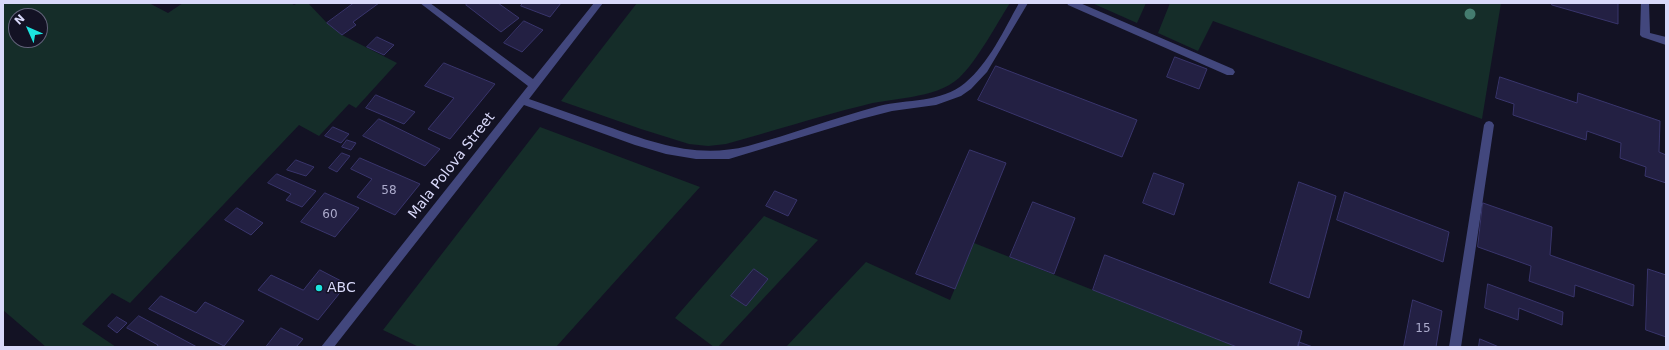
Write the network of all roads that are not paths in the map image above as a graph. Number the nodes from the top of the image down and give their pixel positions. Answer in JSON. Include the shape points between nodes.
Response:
{"nodes":[{"id":1,"x":424,"y":3,"type":"edge"},
{"id":2,"x":599,"y":3,"type":"edge"},
{"id":3,"x":1024,"y":3,"type":"edge"},
{"id":4,"x":1071,"y":3,"type":"edge"},
{"id":5,"x":1645,"y":3,"type":"edge"},
{"id":6,"x":1666,"y":41,"type":"edge"},
{"id":7,"x":1230,"y":72,"type":"dead end"},
{"id":8,"x":534,"y":85,"type":"junction"},
{"id":9,"x":522,"y":100,"type":"junction"},
{"id":10,"x":1489,"y":125,"type":"dead end"},
{"id":11,"x":328,"y":347,"type":"edge"},
{"id":12,"x":1455,"y":347,"type":"edge"}],
"edges":[{"from":1,"to":8,"type":"street"},
{"from":2,"to":8,"type":"street","name":"Mala Polova Street"},
{"from":3,"to":9,"type":"street","via":[[981,72],[969,85],[953,96],[933,103],[879,110],[729,155],[712,157],[679,154],[653,148]]},
{"from":4,"to":7,"type":"street"},
{"from":5,"to":6,"type":"street","via":[[1645,35]]},
{"from":8,"to":9,"type":"street","name":"Mala Polova Street"},
{"from":9,"to":11,"type":"street","name":"Mala Polova Street"},
{"from":10,"to":12,"type":"street"}]}
